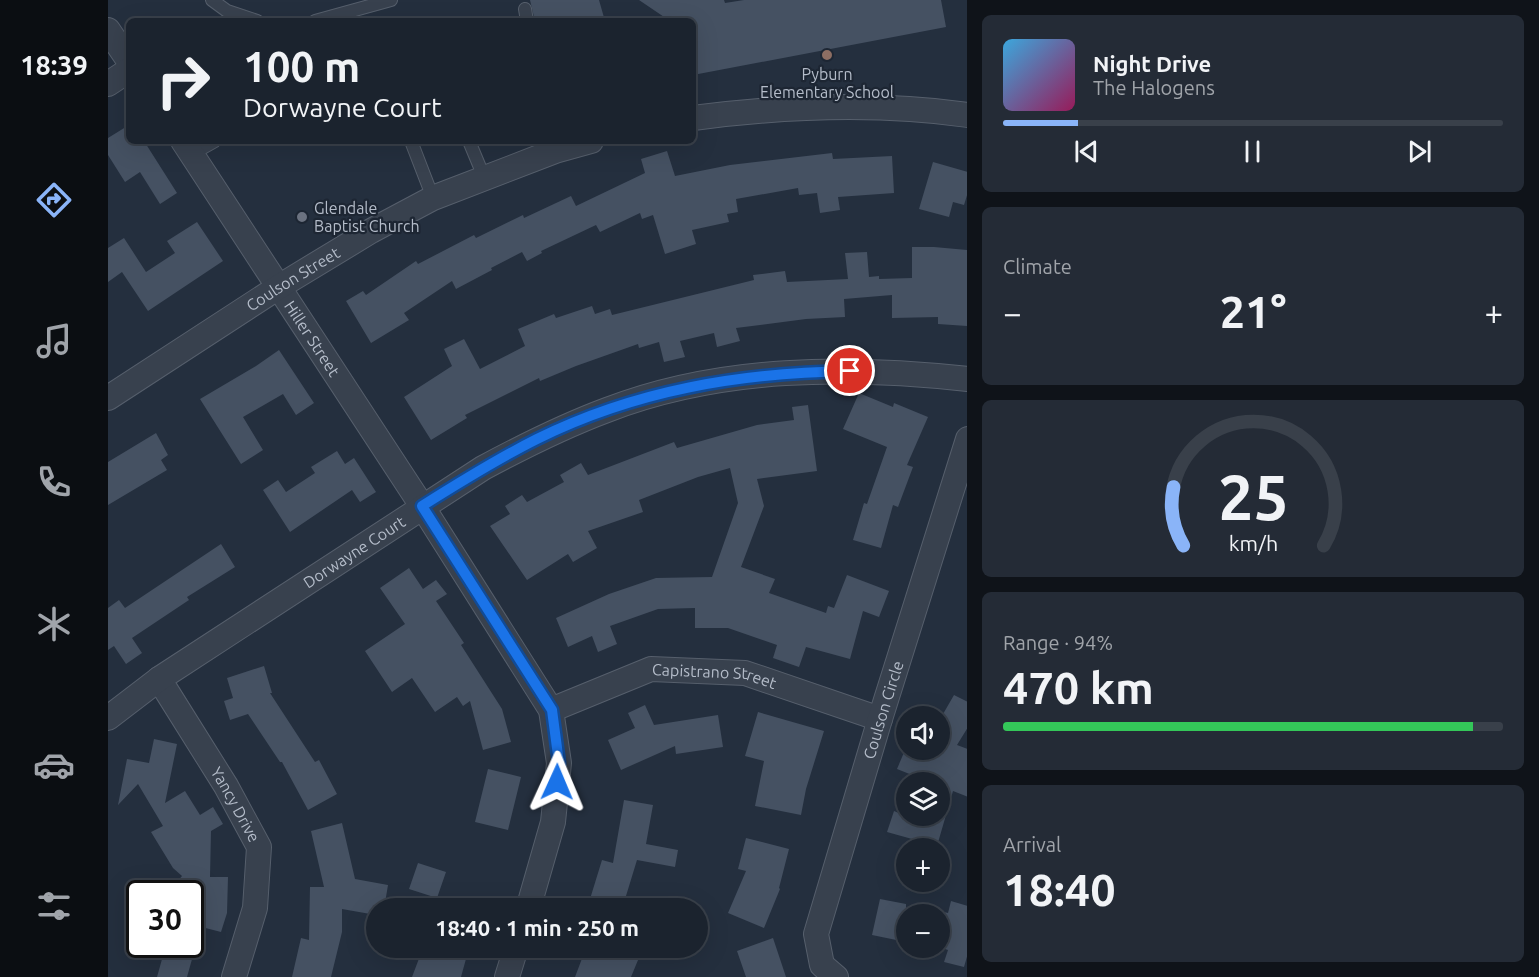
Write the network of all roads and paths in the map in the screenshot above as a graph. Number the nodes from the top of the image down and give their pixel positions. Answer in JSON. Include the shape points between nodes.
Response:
{"nodes":[{"id":1,"x":212,"y":0,"type":"edge"},
{"id":2,"x":391,"y":0,"type":"edge"},
{"id":3,"x":248,"y":18,"type":"edge"},
{"id":4,"x":326,"y":18,"type":"edge"},
{"id":5,"x":108,"y":30,"type":"edge"},
{"id":6,"x":126,"y":57,"type":"edge"},
{"id":7,"x":126,"y":72,"type":"edge"},
{"id":8,"x":108,"y":84,"type":"edge"},
{"id":9,"x":966,"y":111,"type":"edge"},
{"id":10,"x":696,"y":118,"type":"edge"},
{"id":11,"x":203,"y":144,"type":"edge"},
{"id":12,"x":412,"y":144,"type":"edge"},
{"id":13,"x":471,"y":144,"type":"edge"},
{"id":14,"x":554,"y":146,"type":"edge"},
{"id":15,"x":187,"y":148,"type":"edge"},
{"id":16,"x":484,"y":177,"type":"junction"},
{"id":17,"x":433,"y":198,"type":"junction"},
{"id":18,"x":278,"y":288,"type":"junction"},
{"id":19,"x":967,"y":379,"type":"edge"},
{"id":20,"x":108,"y":398,"type":"edge"},
{"id":21,"x":967,"y":441,"type":"edge"},
{"id":22,"x":422,"y":506,"type":"junction"},
{"id":23,"x":159,"y":679,"type":"junction"},
{"id":24,"x":552,"y":710,"type":"junction"},
{"id":25,"x":108,"y":718,"type":"edge"},
{"id":26,"x":880,"y":719,"type":"junction"},
{"id":27,"x":531,"y":898,"type":"edge"},
{"id":28,"x":513,"y":958,"type":"edge"},
{"id":29,"x":234,"y":977,"type":"edge"},
{"id":30,"x":507,"y":977,"type":"edge"},
{"id":31,"x":836,"y":977,"type":"edge"}],
"edges":[{"from":1,"to":3,"type":"lane","via":[[227,11]]},
{"from":2,"to":4,"type":"lane"},
{"from":5,"to":6,"type":"street"},
{"from":7,"to":8,"type":"street"},
{"from":9,"to":10,"type":"street","via":[[841,106]]},
{"from":11,"to":15,"type":"lane"},
{"from":12,"to":17,"type":"lane"},
{"from":13,"to":16,"type":"lane"},
{"from":14,"to":16,"type":"street","name":"Coulson Street"},
{"from":15,"to":18,"type":"street","name":"Hiller Street"},
{"from":16,"to":17,"type":"street","name":"Coulson Street"},
{"from":17,"to":18,"type":"street","name":"Coulson Street"},
{"from":18,"to":20,"type":"street","name":"Coulson Street"},
{"from":18,"to":22,"type":"street","name":"Hiller Street"},
{"from":19,"to":22,"type":"street","name":"Dorwayne Court","via":[[850,371],[788,373],[670,391],[609,409],[538,439]]},
{"from":21,"to":26,"type":"street","name":"Coulson Circle"},
{"from":22,"to":23,"type":"street","name":"Dorwayne Court"},
{"from":22,"to":24,"type":"street","name":"Hiller Street"},
{"from":23,"to":25,"type":"street","name":"Dorwayne Court"},
{"from":23,"to":29,"type":"street","name":"Yancy Drive","via":[[226,786],[258,847],[255,908]]},
{"from":24,"to":26,"type":"street","name":"Capistrano Street","via":[[651,669],[745,673]]},
{"from":24,"to":27,"type":"street","via":[[559,763],[553,822]]},
{"from":26,"to":31,"type":"street","name":"Coulson Circle","via":[[816,934],[822,965]]},
{"from":28,"to":30,"type":"street"}]}
